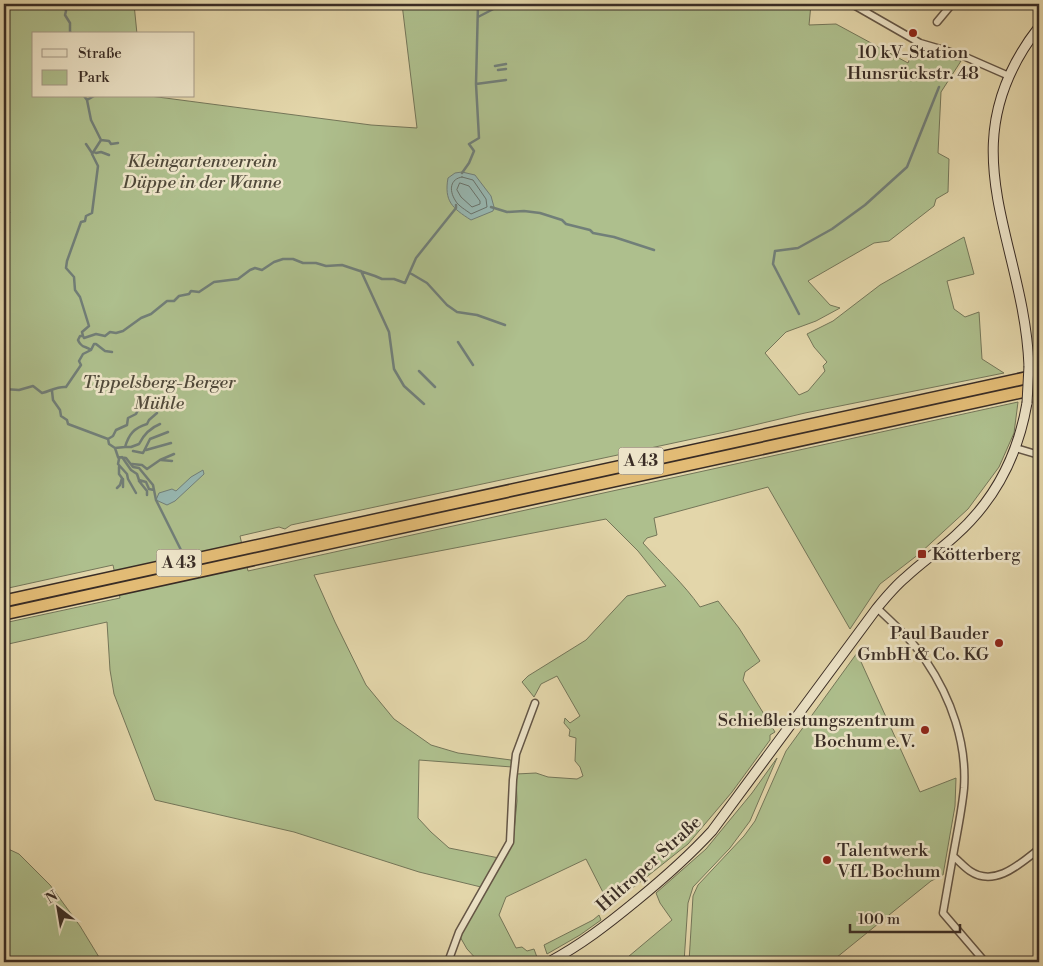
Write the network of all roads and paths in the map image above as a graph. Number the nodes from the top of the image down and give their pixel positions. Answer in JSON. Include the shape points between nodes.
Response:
{"nodes":[{"id":1,"x":852,"y":4,"type":"edge"},
{"id":2,"x":868,"y":4,"type":"edge"},
{"id":3,"x":952,"y":4,"type":"edge"},
{"id":4,"x":866,"y":12,"type":"junction"},
{"id":5,"x":937,"y":22,"type":"dead end"},
{"id":6,"x":1039,"y":27,"type":"edge"},
{"id":7,"x":1009,"y":76,"type":"junction"},
{"id":8,"x":1039,"y":376,"type":"edge"},
{"id":9,"x":1039,"y":388,"type":"edge"},
{"id":10,"x":1016,"y":448,"type":"junction"},
{"id":11,"x":1039,"y":455,"type":"edge"},
{"id":12,"x":4,"y":601,"type":"edge"},
{"id":13,"x":877,"y":608,"type":"junction"},
{"id":14,"x":4,"y":614,"type":"edge"},
{"id":15,"x":534,"y":703,"type":"dead end"},
{"id":16,"x":1039,"y":849,"type":"edge"},
{"id":17,"x":953,"y":856,"type":"junction"},
{"id":18,"x":448,"y":962,"type":"edge"},
{"id":19,"x":549,"y":962,"type":"edge"},
{"id":20,"x":985,"y":962,"type":"edge"}],
"edges":[{"from":1,"to":4,"type":"street"},
{"from":2,"to":4,"type":"street"},
{"from":3,"to":5,"type":"street"},
{"from":4,"to":7,"type":"street","via":[[920,43],[961,54]]},
{"from":6,"to":7,"type":"street","name":"Hiltroper Straße"},
{"from":7,"to":10,"type":"street","name":"Hiltroper Straße","bridge":true,"via":[[1000,100],[992,154],[1002,223],[1024,315],[1029,366],[1028,403]]},
{"from":8,"to":12,"type":"highway","number":"A 43"},
{"from":9,"to":14,"type":"highway","number":"A 43"},
{"from":10,"to":11,"type":"street"},
{"from":10,"to":13,"type":"street","name":"Hiltroper Straße","via":[[997,486],[975,517],[901,581]]},
{"from":13,"to":17,"type":"street","via":[[926,661],[951,707],[964,771]]},
{"from":13,"to":19,"type":"street","name":"Hiltroper Straße","via":[[729,810],[694,850],[596,934]]},
{"from":15,"to":18,"type":"street","via":[[516,754],[510,842],[459,932]]},
{"from":16,"to":17,"type":"street","via":[[1001,875],[971,872]]},
{"from":17,"to":20,"type":"street","via":[[943,913]]}]}
